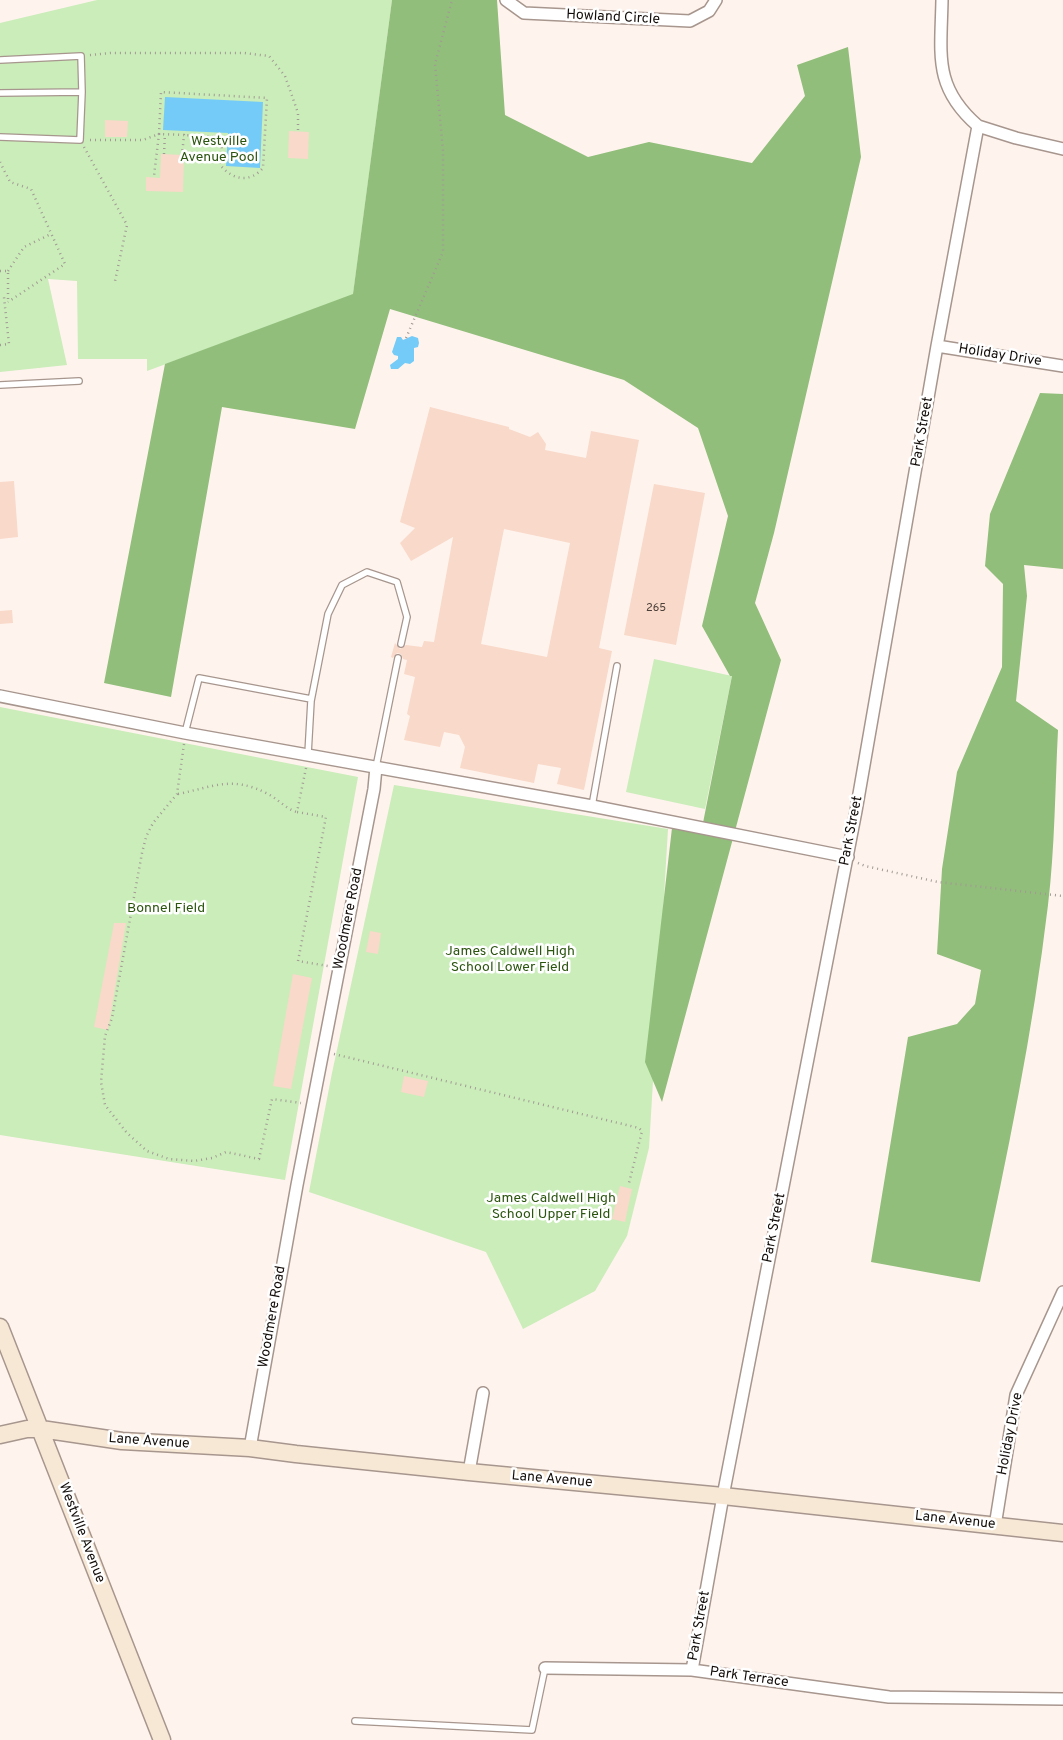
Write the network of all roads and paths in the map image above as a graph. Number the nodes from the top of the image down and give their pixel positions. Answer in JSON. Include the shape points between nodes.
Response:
{"nodes":[{"id":1,"x":452,"y":0,"type":"edge"},
{"id":2,"x":506,"y":0,"type":"edge"},
{"id":3,"x":716,"y":0,"type":"edge"},
{"id":4,"x":942,"y":0,"type":"edge"},
{"id":5,"x":81,"y":56,"type":"junction"},
{"id":6,"x":0,"y":60,"type":"edge"},
{"id":7,"x":82,"y":92,"type":"junction"},
{"id":8,"x":0,"y":93,"type":"edge"},
{"id":9,"x":978,"y":126,"type":"junction"},
{"id":10,"x":298,"y":131,"type":"dead end"},
{"id":11,"x":159,"y":134,"type":"junction"},
{"id":12,"x":165,"y":134,"type":"junction"},
{"id":13,"x":184,"y":135,"type":"junction"},
{"id":14,"x":0,"y":137,"type":"edge"},
{"id":15,"x":80,"y":140,"type":"junction"},
{"id":16,"x":1063,"y":149,"type":"edge"},
{"id":17,"x":164,"y":154,"type":"dead end"},
{"id":18,"x":182,"y":155,"type":"dead end"},
{"id":19,"x":0,"y":162,"type":"edge"},
{"id":20,"x":154,"y":176,"type":"dead end"},
{"id":21,"x":51,"y":233,"type":"junction"},
{"id":22,"x":8,"y":270,"type":"junction"},
{"id":23,"x":0,"y":271,"type":"edge"},
{"id":24,"x":115,"y":281,"type":"dead end"},
{"id":25,"x":2,"y":298,"type":"edge"},
{"id":26,"x":8,"y":302,"type":"junction"},
{"id":27,"x":406,"y":338,"type":"dead end"},
{"id":28,"x":0,"y":345,"type":"edge"},
{"id":29,"x":938,"y":346,"type":"junction"},
{"id":30,"x":1063,"y":366,"type":"edge"},
{"id":31,"x":79,"y":381,"type":"dead end"},
{"id":32,"x":0,"y":385,"type":"edge"},
{"id":33,"x":401,"y":644,"type":"dead end"},
{"id":34,"x":398,"y":658,"type":"dead end"},
{"id":35,"x":617,"y":666,"type":"dead end"},
{"id":36,"x":0,"y":696,"type":"edge"},
{"id":37,"x":312,"y":699,"type":"junction"},
{"id":38,"x":186,"y":732,"type":"junction"},
{"id":39,"x":308,"y":754,"type":"junction"},
{"id":40,"x":376,"y":767,"type":"junction"},
{"id":41,"x":177,"y":794,"type":"junction"},
{"id":42,"x":592,"y":806,"type":"junction"},
{"id":43,"x":297,"y":812,"type":"junction"},
{"id":44,"x":848,"y":857,"type":"junction"},
{"id":45,"x":1063,"y":896,"type":"edge"},
{"id":46,"x":340,"y":967,"type":"junction"},
{"id":47,"x":323,"y":1052,"type":"junction"},
{"id":48,"x":313,"y":1104,"type":"junction"},
{"id":49,"x":629,"y":1183,"type":"dead end"},
{"id":50,"x":1063,"y":1292,"type":"edge"},
{"id":51,"x":0,"y":1327,"type":"edge"},
{"id":52,"x":483,"y":1393,"type":"dead end"},
{"id":53,"x":41,"y":1429,"type":"junction"},
{"id":54,"x":0,"y":1435,"type":"edge"},
{"id":55,"x":250,"y":1448,"type":"junction"},
{"id":56,"x":469,"y":1472,"type":"junction"},
{"id":57,"x":723,"y":1496,"type":"junction"},
{"id":58,"x":995,"y":1526,"type":"junction"},
{"id":59,"x":1063,"y":1533,"type":"edge"},
{"id":60,"x":545,"y":1668,"type":"joint"},
{"id":61,"x":692,"y":1670,"type":"junction"},
{"id":62,"x":1063,"y":1699,"type":"edge"},
{"id":63,"x":355,"y":1720,"type":"dead end"},
{"id":64,"x":162,"y":1740,"type":"edge"}],
"edges":[{"from":1,"to":27,"type":"path","via":[[435,64],[443,151],[443,252]]},
{"from":2,"to":3,"type":"street","name":"Howland Circle","via":[[524,14],[690,21],[709,11]]},
{"from":4,"to":9,"type":"street","via":[[941,55],[948,91]]},
{"from":5,"to":6,"type":"lane"},
{"from":5,"to":7,"type":"lane"},
{"from":5,"to":10,"type":"path","via":[[110,53],[244,53],[269,56],[285,76],[298,113]]},
{"from":7,"to":8,"type":"lane"},
{"from":7,"to":15,"type":"lane"},
{"from":9,"to":16,"type":"street"},
{"from":9,"to":29,"type":"street","name":"Park Street"},
{"from":11,"to":12,"type":"path"},
{"from":11,"to":13,"type":"path","via":[[161,92],[267,98],[263,168],[253,177],[241,179],[221,166],[222,137]]},
{"from":11,"to":15,"type":"path","via":[[143,140]]},
{"from":11,"to":20,"type":"path"},
{"from":12,"to":13,"type":"path"},
{"from":12,"to":17,"type":"path"},
{"from":13,"to":18,"type":"path"},
{"from":14,"to":15,"type":"lane"},
{"from":15,"to":24,"type":"path","via":[[127,225]]},
{"from":19,"to":21,"type":"path","via":[[10,182],[31,189]]},
{"from":21,"to":22,"type":"path","via":[[24,247]]},
{"from":21,"to":26,"type":"path","via":[[65,264]]},
{"from":22,"to":23,"type":"path"},
{"from":22,"to":26,"type":"path"},
{"from":25,"to":26,"type":"path"},
{"from":25,"to":28,"type":"path","via":[[9,344]]},
{"from":29,"to":30,"type":"street","name":"Holiday Drive"},
{"from":29,"to":44,"type":"street","name":"Park Street"},
{"from":31,"to":32,"type":"lane"},
{"from":33,"to":37,"type":"lane","via":[[407,617],[397,582],[366,572],[342,585],[328,614]]},
{"from":34,"to":40,"type":"lane"},
{"from":35,"to":42,"type":"lane"},
{"from":36,"to":38,"type":"street"},
{"from":37,"to":38,"type":"lane","via":[[199,678]]},
{"from":37,"to":39,"type":"lane"},
{"from":38,"to":39,"type":"street"},
{"from":38,"to":41,"type":"path"},
{"from":39,"to":40,"type":"street"},
{"from":39,"to":43,"type":"path"},
{"from":40,"to":42,"type":"street"},
{"from":40,"to":46,"type":"street","name":"Woodmere Road"},
{"from":41,"to":43,"type":"path","via":[[225,783],[242,784],[276,798]]},
{"from":41,"to":48,"type":"path","via":[[153,823],[142,853],[112,1018],[105,1036],[101,1082],[105,1105],[127,1133],[147,1151],[169,1159],[194,1161],[226,1152],[260,1159],[272,1099]]},
{"from":42,"to":44,"type":"street"},
{"from":43,"to":46,"type":"path","via":[[326,816],[298,960]]},
{"from":44,"to":45,"type":"path","via":[[865,866],[938,882]]},
{"from":44,"to":57,"type":"street","name":"Park Street"},
{"from":46,"to":47,"type":"street","name":"Woodmere Road"},
{"from":47,"to":48,"type":"street","name":"Woodmere Road"},
{"from":47,"to":49,"type":"path","via":[[639,1128],[642,1131]]},
{"from":48,"to":55,"type":"street","name":"Woodmere Road"},
{"from":50,"to":58,"type":"street","name":"Holiday Drive","via":[[1016,1395]]},
{"from":51,"to":53,"type":"street","name":"Westville Avenue"},
{"from":52,"to":56,"type":"street"},
{"from":53,"to":54,"type":"street","name":"Lane Avenue","via":[[27,1428]]},
{"from":53,"to":55,"type":"street","name":"Lane Avenue","via":[[122,1441]]},
{"from":53,"to":64,"type":"street","name":"Westville Avenue"},
{"from":55,"to":56,"type":"street","name":"Lane Avenue"},
{"from":56,"to":57,"type":"street","name":"Lane Avenue"},
{"from":57,"to":58,"type":"street","name":"Lane Avenue"},
{"from":57,"to":61,"type":"street","name":"Park Street"},
{"from":58,"to":59,"type":"street","name":"Lane Avenue"},
{"from":60,"to":61,"type":"street","name":"Park Terrace"},
{"from":60,"to":63,"type":"lane","via":[[532,1730]]},
{"from":61,"to":62,"type":"street","name":"Park Terrace","via":[[889,1697]]}]}
